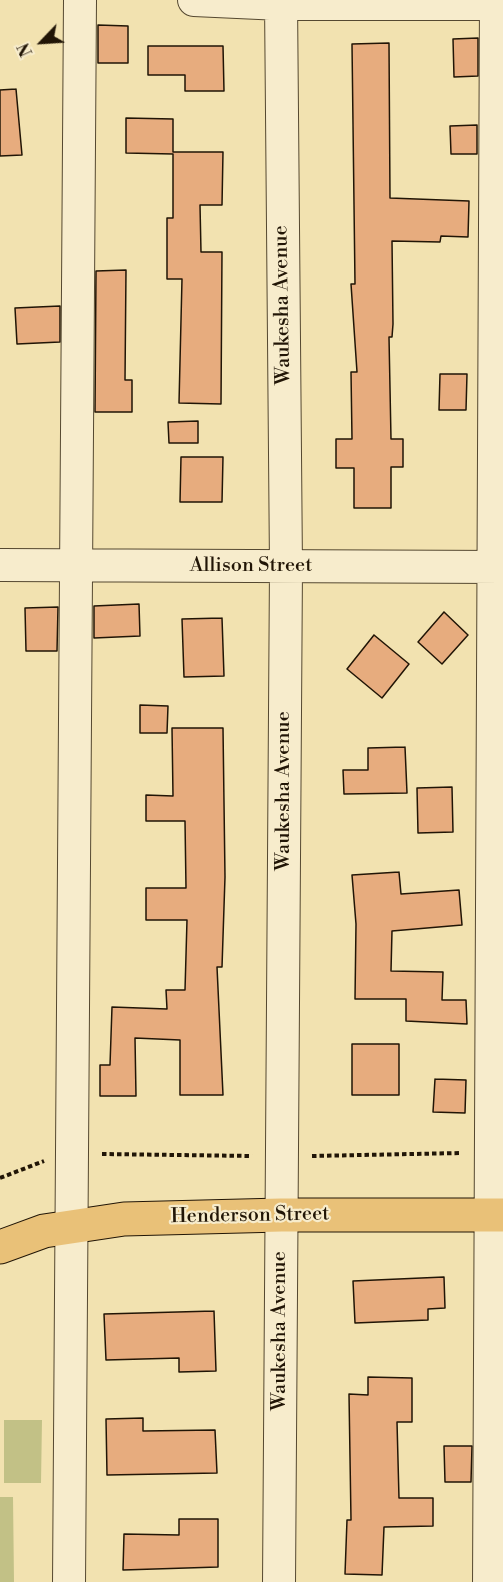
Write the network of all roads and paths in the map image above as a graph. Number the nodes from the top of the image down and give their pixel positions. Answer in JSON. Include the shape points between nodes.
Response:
{"nodes":[{"id":1,"x":80,"y":0,"type":"edge"},
{"id":2,"x":194,"y":0,"type":"edge"},
{"id":3,"x":281,"y":2,"type":"edge"},
{"id":4,"x":498,"y":3,"type":"edge"},
{"id":5,"x":0,"y":566,"type":"edge"},
{"id":6,"x":76,"y":566,"type":"junction"},
{"id":7,"x":286,"y":567,"type":"junction"},
{"id":8,"x":498,"y":567,"type":"edge"},
{"id":9,"x":490,"y":1153,"type":"junction"},
{"id":10,"x":71,"y":1154,"type":"junction"},
{"id":11,"x":252,"y":1156,"type":"dead end"},
{"id":12,"x":312,"y":1156,"type":"dead end"},
{"id":13,"x":0,"y":1178,"type":"edge"},
{"id":14,"x":280,"y":1215,"type":"junction"},
{"id":15,"x":496,"y":1215,"type":"edge"},
{"id":16,"x":70,"y":1227,"type":"junction"},
{"id":17,"x":0,"y":1247,"type":"edge"},
{"id":18,"x":69,"y":1582,"type":"edge"},
{"id":19,"x":279,"y":1582,"type":"edge"},
{"id":20,"x":489,"y":1582,"type":"edge"}],
"edges":[{"from":1,"to":6,"type":"street"},
{"from":2,"to":3,"type":"street"},
{"from":3,"to":4,"type":"street"},
{"from":3,"to":7,"type":"street","name":"Waukesha Avenue"},
{"from":4,"to":8,"type":"street"},
{"from":5,"to":6,"type":"street","name":"Allison Street"},
{"from":6,"to":7,"type":"street","name":"Allison Street"},
{"from":6,"to":10,"type":"street"},
{"from":7,"to":8,"type":"street","name":"Allison Street"},
{"from":7,"to":14,"type":"street","name":"Waukesha Avenue"},
{"from":8,"to":9,"type":"street"},
{"from":9,"to":12,"type":"path"},
{"from":9,"to":15,"type":"street"},
{"from":10,"to":11,"type":"path"},
{"from":10,"to":13,"type":"path"},
{"from":10,"to":16,"type":"street"},
{"from":14,"to":15,"type":"main road","name":"Henderson Street"},
{"from":14,"to":16,"type":"main road","name":"Henderson Street","via":[[124,1219]]},
{"from":14,"to":19,"type":"street","name":"Waukesha Avenue"},
{"from":15,"to":20,"type":"street"},
{"from":16,"to":17,"type":"main road","name":"Henderson Street","via":[[44,1231]]},
{"from":16,"to":18,"type":"street"}]}
